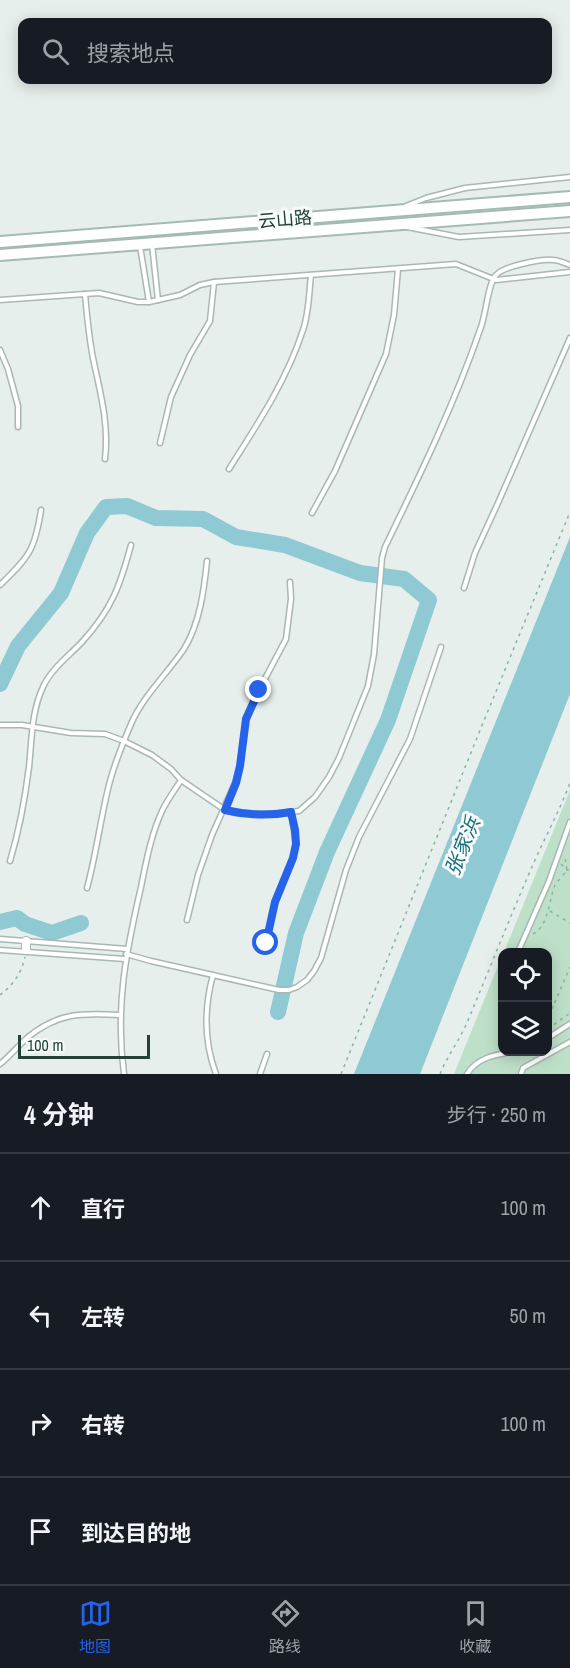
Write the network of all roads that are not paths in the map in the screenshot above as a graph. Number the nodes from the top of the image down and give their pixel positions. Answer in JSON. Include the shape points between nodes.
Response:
{"nodes":[{"id":1,"x":570,"y":177,"type":"edge"},
{"id":2,"x":570,"y":197,"type":"edge"},
{"id":3,"x":394,"y":210,"type":"junction"},
{"id":4,"x":570,"y":211,"type":"edge"},
{"id":5,"x":395,"y":225,"type":"junction"},
{"id":6,"x":570,"y":230,"type":"edge"},
{"id":7,"x":0,"y":242,"type":"edge"},
{"id":8,"x":152,"y":244,"type":"junction"},
{"id":9,"x":140,"y":245,"type":"junction"},
{"id":10,"x":0,"y":255,"type":"edge"},
{"id":11,"x":570,"y":265,"type":"edge"},
{"id":12,"x":398,"y":269,"type":"junction"},
{"id":13,"x":570,"y":272,"type":"edge"},
{"id":14,"x":311,"y":275,"type":"junction"},
{"id":15,"x":492,"y":280,"type":"junction"},
{"id":16,"x":214,"y":282,"type":"junction"},
{"id":17,"x":85,"y":294,"type":"junction"},
{"id":18,"x":0,"y":300,"type":"edge"},
{"id":19,"x":158,"y":300,"type":"junction"},
{"id":20,"x":149,"y":302,"type":"junction"},
{"id":21,"x":570,"y":338,"type":"edge"},
{"id":22,"x":0,"y":350,"type":"edge"},
{"id":23,"x":18,"y":427,"type":"dead end"},
{"id":24,"x":160,"y":443,"type":"dead end"},
{"id":25,"x":105,"y":459,"type":"dead end"},
{"id":26,"x":229,"y":469,"type":"dead end"},
{"id":27,"x":41,"y":510,"type":"dead end"},
{"id":28,"x":312,"y":513,"type":"dead end"},
{"id":29,"x":131,"y":545,"type":"dead end"},
{"id":30,"x":207,"y":561,"type":"dead end"},
{"id":31,"x":290,"y":582,"type":"dead end"},
{"id":32,"x":0,"y":585,"type":"edge"},
{"id":33,"x":464,"y":588,"type":"dead end"},
{"id":34,"x":441,"y":647,"type":"dead end"},
{"id":35,"x":0,"y":725,"type":"edge"},
{"id":36,"x":32,"y":726,"type":"junction"},
{"id":37,"x":124,"y":741,"type":"junction"},
{"id":38,"x":181,"y":780,"type":"junction"},
{"id":39,"x":225,"y":810,"type":"junction"},
{"id":40,"x":291,"y":812,"type":"junction"},
{"id":41,"x":570,"y":822,"type":"edge"},
{"id":42,"x":10,"y":861,"type":"dead end"},
{"id":43,"x":87,"y":888,"type":"dead end"},
{"id":44,"x":187,"y":920,"type":"dead end"},
{"id":45,"x":0,"y":939,"type":"edge"},
{"id":46,"x":26,"y":941,"type":"junction"},
{"id":47,"x":266,"y":943,"type":"dead end"},
{"id":48,"x":520,"y":948,"type":"edge"},
{"id":49,"x":0,"y":950,"type":"edge"},
{"id":50,"x":26,"y":950,"type":"junction"},
{"id":51,"x":126,"y":954,"type":"junction"},
{"id":52,"x":213,"y":975,"type":"junction"},
{"id":53,"x":120,"y":1015,"type":"junction"},
{"id":54,"x":570,"y":1024,"type":"edge"},
{"id":55,"x":552,"y":1035,"type":"edge"},
{"id":56,"x":570,"y":1042,"type":"edge"},
{"id":57,"x":267,"y":1054,"type":"dead end"},
{"id":58,"x":498,"y":1054,"type":"edge"},
{"id":59,"x":0,"y":1064,"type":"edge"},
{"id":60,"x":124,"y":1074,"type":"edge"},
{"id":61,"x":216,"y":1074,"type":"edge"},
{"id":62,"x":260,"y":1074,"type":"edge"},
{"id":63,"x":467,"y":1074,"type":"edge"},
{"id":64,"x":521,"y":1074,"type":"edge"}],
"edges":[{"from":1,"to":3,"type":"lane","via":[[465,188]]},
{"from":2,"to":3,"type":"main road","name":"云山路"},
{"from":3,"to":7,"type":"main road","name":"云山路"},
{"from":4,"to":5,"type":"main road","name":"云山路"},
{"from":5,"to":6,"type":"lane","via":[[459,237]]},
{"from":5,"to":8,"type":"main road","name":"云山路"},
{"from":8,"to":9,"type":"main road","name":"云山路"},
{"from":8,"to":19,"type":"lane"},
{"from":9,"to":10,"type":"main road","name":"云山路"},
{"from":9,"to":20,"type":"lane"},
{"from":11,"to":15,"type":"lane","via":[[553,259],[509,267],[500,270]]},
{"from":12,"to":14,"type":"lane"},
{"from":12,"to":15,"type":"lane","via":[[456,264]]},
{"from":12,"to":28,"type":"lane","via":[[386,354],[335,471]]},
{"from":13,"to":15,"type":"lane"},
{"from":14,"to":16,"type":"lane"},
{"from":14,"to":26,"type":"lane","via":[[304,328],[285,374]]},
{"from":15,"to":40,"type":"lane","via":[[486,316],[470,359],[385,547],[368,686],[329,777],[315,797],[299,811]]},
{"from":16,"to":19,"type":"lane"},
{"from":16,"to":24,"type":"lane","via":[[210,321],[171,397]]},
{"from":17,"to":18,"type":"lane"},
{"from":17,"to":20,"type":"lane"},
{"from":17,"to":25,"type":"lane","via":[[106,430]]},
{"from":19,"to":20,"type":"lane"},
{"from":21,"to":33,"type":"lane","via":[[486,526]]},
{"from":22,"to":23,"type":"lane","via":[[18,406]]},
{"from":27,"to":32,"type":"lane","via":[[29,553]]},
{"from":29,"to":36,"type":"lane","via":[[109,607],[52,673],[34,711]]},
{"from":30,"to":37,"type":"lane","via":[[191,635],[140,708]]},
{"from":31,"to":39,"type":"lane","via":[[286,639],[246,719],[240,766]]},
{"from":34,"to":52,"type":"lane","via":[[410,739],[346,870],[314,971],[307,981],[290,990]]},
{"from":35,"to":36,"type":"lane"},
{"from":36,"to":37,"type":"lane","via":[[105,734]]},
{"from":36,"to":42,"type":"lane","via":[[21,821]]},
{"from":37,"to":38,"type":"lane","via":[[152,755]]},
{"from":37,"to":43,"type":"lane","via":[[109,785]]},
{"from":38,"to":39,"type":"lane"},
{"from":38,"to":51,"type":"lane","via":[[162,810],[153,835]]},
{"from":39,"to":40,"type":"lane"},
{"from":39,"to":44,"type":"lane","via":[[198,875]]},
{"from":40,"to":47,"type":"lane","via":[[296,844],[275,902]]},
{"from":41,"to":48,"type":"lane"},
{"from":45,"to":46,"type":"lane"},
{"from":46,"to":50,"type":"street"},
{"from":46,"to":51,"type":"lane"},
{"from":49,"to":50,"type":"lane"},
{"from":50,"to":51,"type":"lane"},
{"from":51,"to":52,"type":"lane"},
{"from":51,"to":53,"type":"lane"},
{"from":52,"to":61,"type":"lane","via":[[206,1035]]},
{"from":53,"to":59,"type":"lane","via":[[68,1016],[47,1024]]},
{"from":53,"to":60,"type":"lane"},
{"from":54,"to":55,"type":"lane"},
{"from":56,"to":64,"type":"lane","via":[[523,1068]]},
{"from":57,"to":62,"type":"lane"},
{"from":58,"to":63,"type":"lane","via":[[483,1058]]}]}
